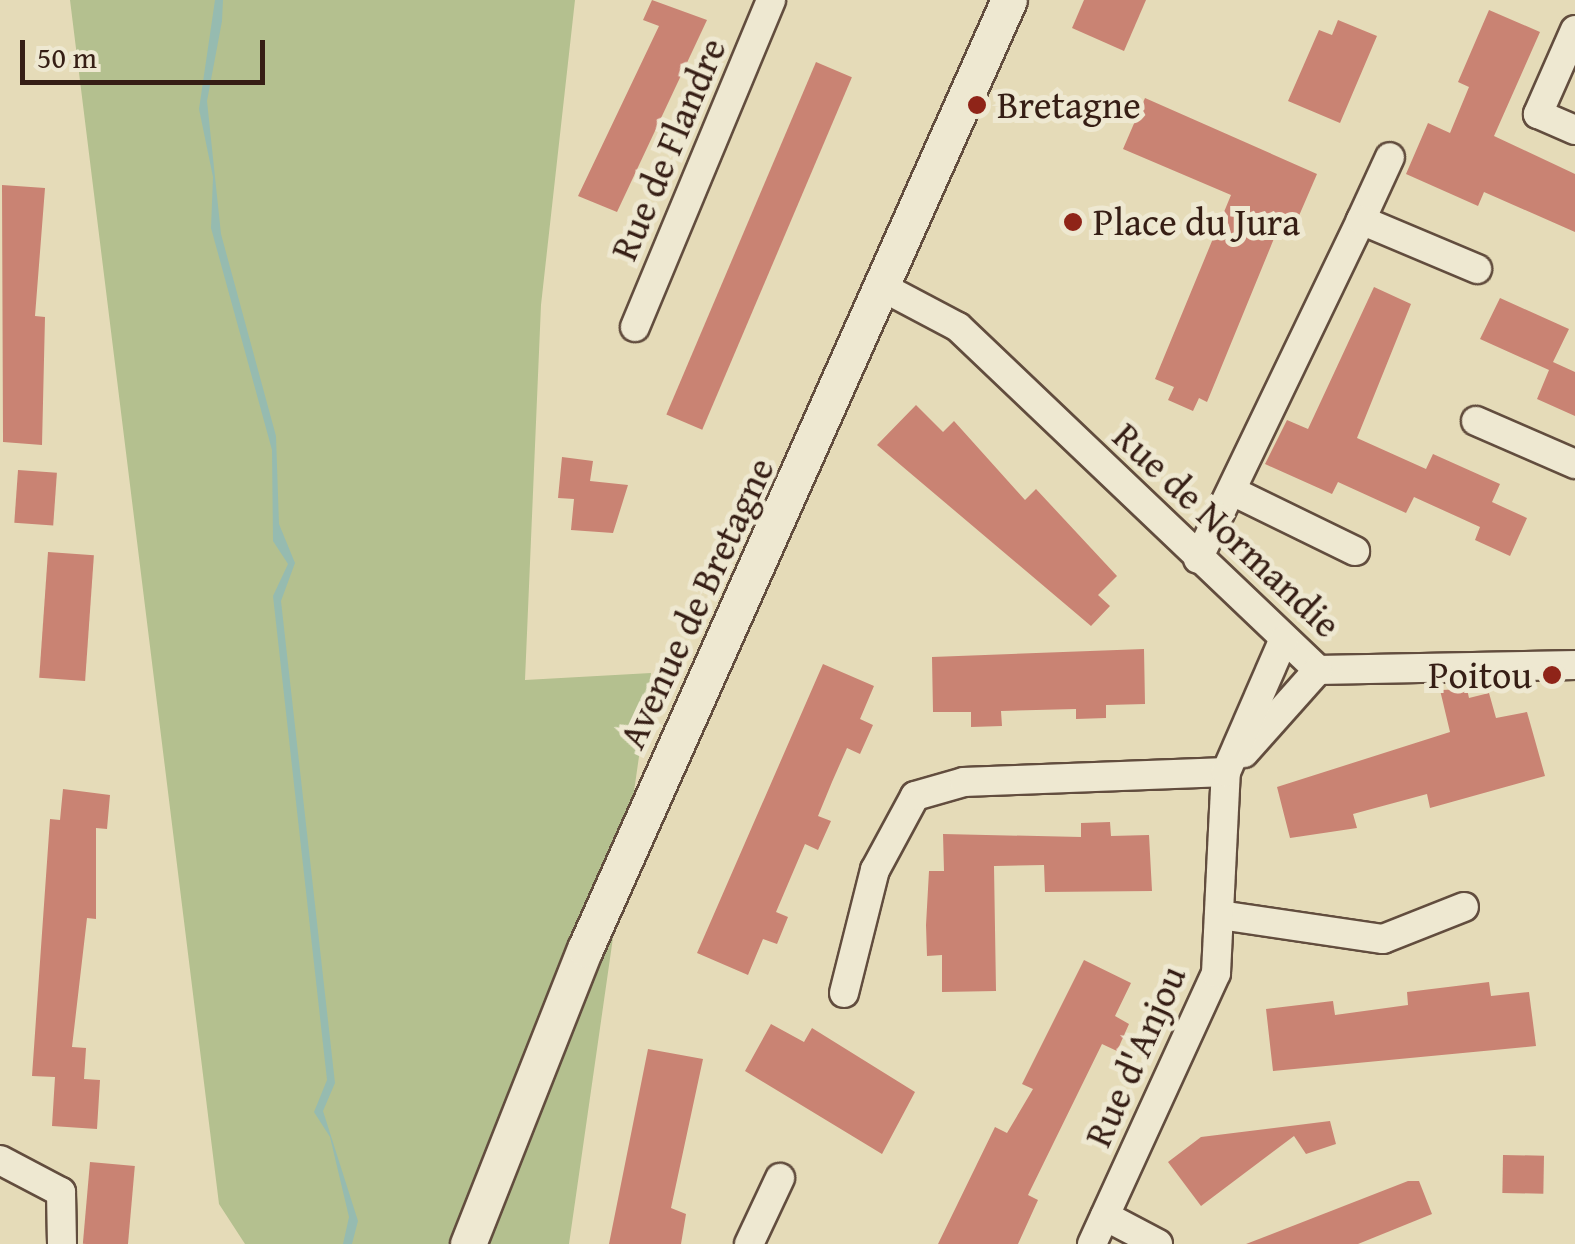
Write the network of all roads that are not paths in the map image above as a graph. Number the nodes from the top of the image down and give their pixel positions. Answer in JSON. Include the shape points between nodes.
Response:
{"nodes":[{"id":1,"x":771,"y":0,"type":"edge"},
{"id":2,"x":1010,"y":0,"type":"edge"},
{"id":3,"x":1575,"y":30,"type":"edge"},
{"id":4,"x":1575,"y":130,"type":"edge"},
{"id":5,"x":1390,"y":157,"type":"dead end"},
{"id":6,"x":1361,"y":220,"type":"junction"},
{"id":7,"x":1478,"y":269,"type":"dead end"},
{"id":8,"x":886,"y":288,"type":"junction"},
{"id":9,"x":634,"y":327,"type":"dead end"},
{"id":10,"x":1476,"y":422,"type":"dead end"},
{"id":11,"x":1575,"y":464,"type":"edge"},
{"id":12,"x":1232,"y":491,"type":"junction"},
{"id":13,"x":1355,"y":551,"type":"dead end"},
{"id":14,"x":1198,"y":559,"type":"junction"},
{"id":15,"x":1283,"y":641,"type":"junction"},
{"id":16,"x":1575,"y":665,"type":"edge"},
{"id":17,"x":1318,"y":670,"type":"junction"},
{"id":18,"x":1226,"y":772,"type":"junction"},
{"id":19,"x":1464,"y":907,"type":"dead end"},
{"id":20,"x":1220,"y":914,"type":"junction"},
{"id":21,"x":844,"y":993,"type":"dead end"},
{"id":22,"x":0,"y":1160,"type":"edge"},
{"id":23,"x":780,"y":1178,"type":"dead end"},
{"id":24,"x":1105,"y":1216,"type":"junction"},
{"id":25,"x":62,"y":1244,"type":"edge"},
{"id":26,"x":468,"y":1244,"type":"edge"},
{"id":27,"x":750,"y":1244,"type":"edge"},
{"id":28,"x":1092,"y":1244,"type":"edge"},
{"id":29,"x":1158,"y":1244,"type":"edge"}],
"edges":[{"from":1,"to":9,"type":"street","name":"Rue de Flandre"},
{"from":2,"to":8,"type":"street","name":"Avenue de Bretagne"},
{"from":3,"to":4,"type":"street","via":[[1538,114]]},
{"from":5,"to":6,"type":"street"},
{"from":6,"to":7,"type":"street"},
{"from":6,"to":12,"type":"street"},
{"from":8,"to":14,"type":"street","name":"Rue de Normandie","via":[[958,327]]},
{"from":8,"to":26,"type":"street","name":"Avenue de Bretagne","via":[[585,948]]},
{"from":10,"to":11,"type":"street"},
{"from":12,"to":13,"type":"street"},
{"from":12,"to":14,"type":"street"},
{"from":14,"to":15,"type":"street","name":"Rue de Normandie"},
{"from":15,"to":17,"type":"street","name":"Rue de Normandie"},
{"from":15,"to":18,"type":"street"},
{"from":16,"to":17,"type":"street","name":"Rue de Normandie"},
{"from":17,"to":18,"type":"street"},
{"from":18,"to":20,"type":"street","name":"Rue d'Anjou"},
{"from":18,"to":21,"type":"street","via":[[964,782],[915,796],[875,870]]},
{"from":19,"to":20,"type":"street","via":[[1383,939]]},
{"from":20,"to":24,"type":"street","name":"Rue d'Anjou","via":[[1216,973]]},
{"from":22,"to":25,"type":"street","via":[[62,1192]]},
{"from":23,"to":27,"type":"street"},
{"from":24,"to":28,"type":"street","name":"Rue d'Anjou"},
{"from":24,"to":29,"type":"street"}]}
